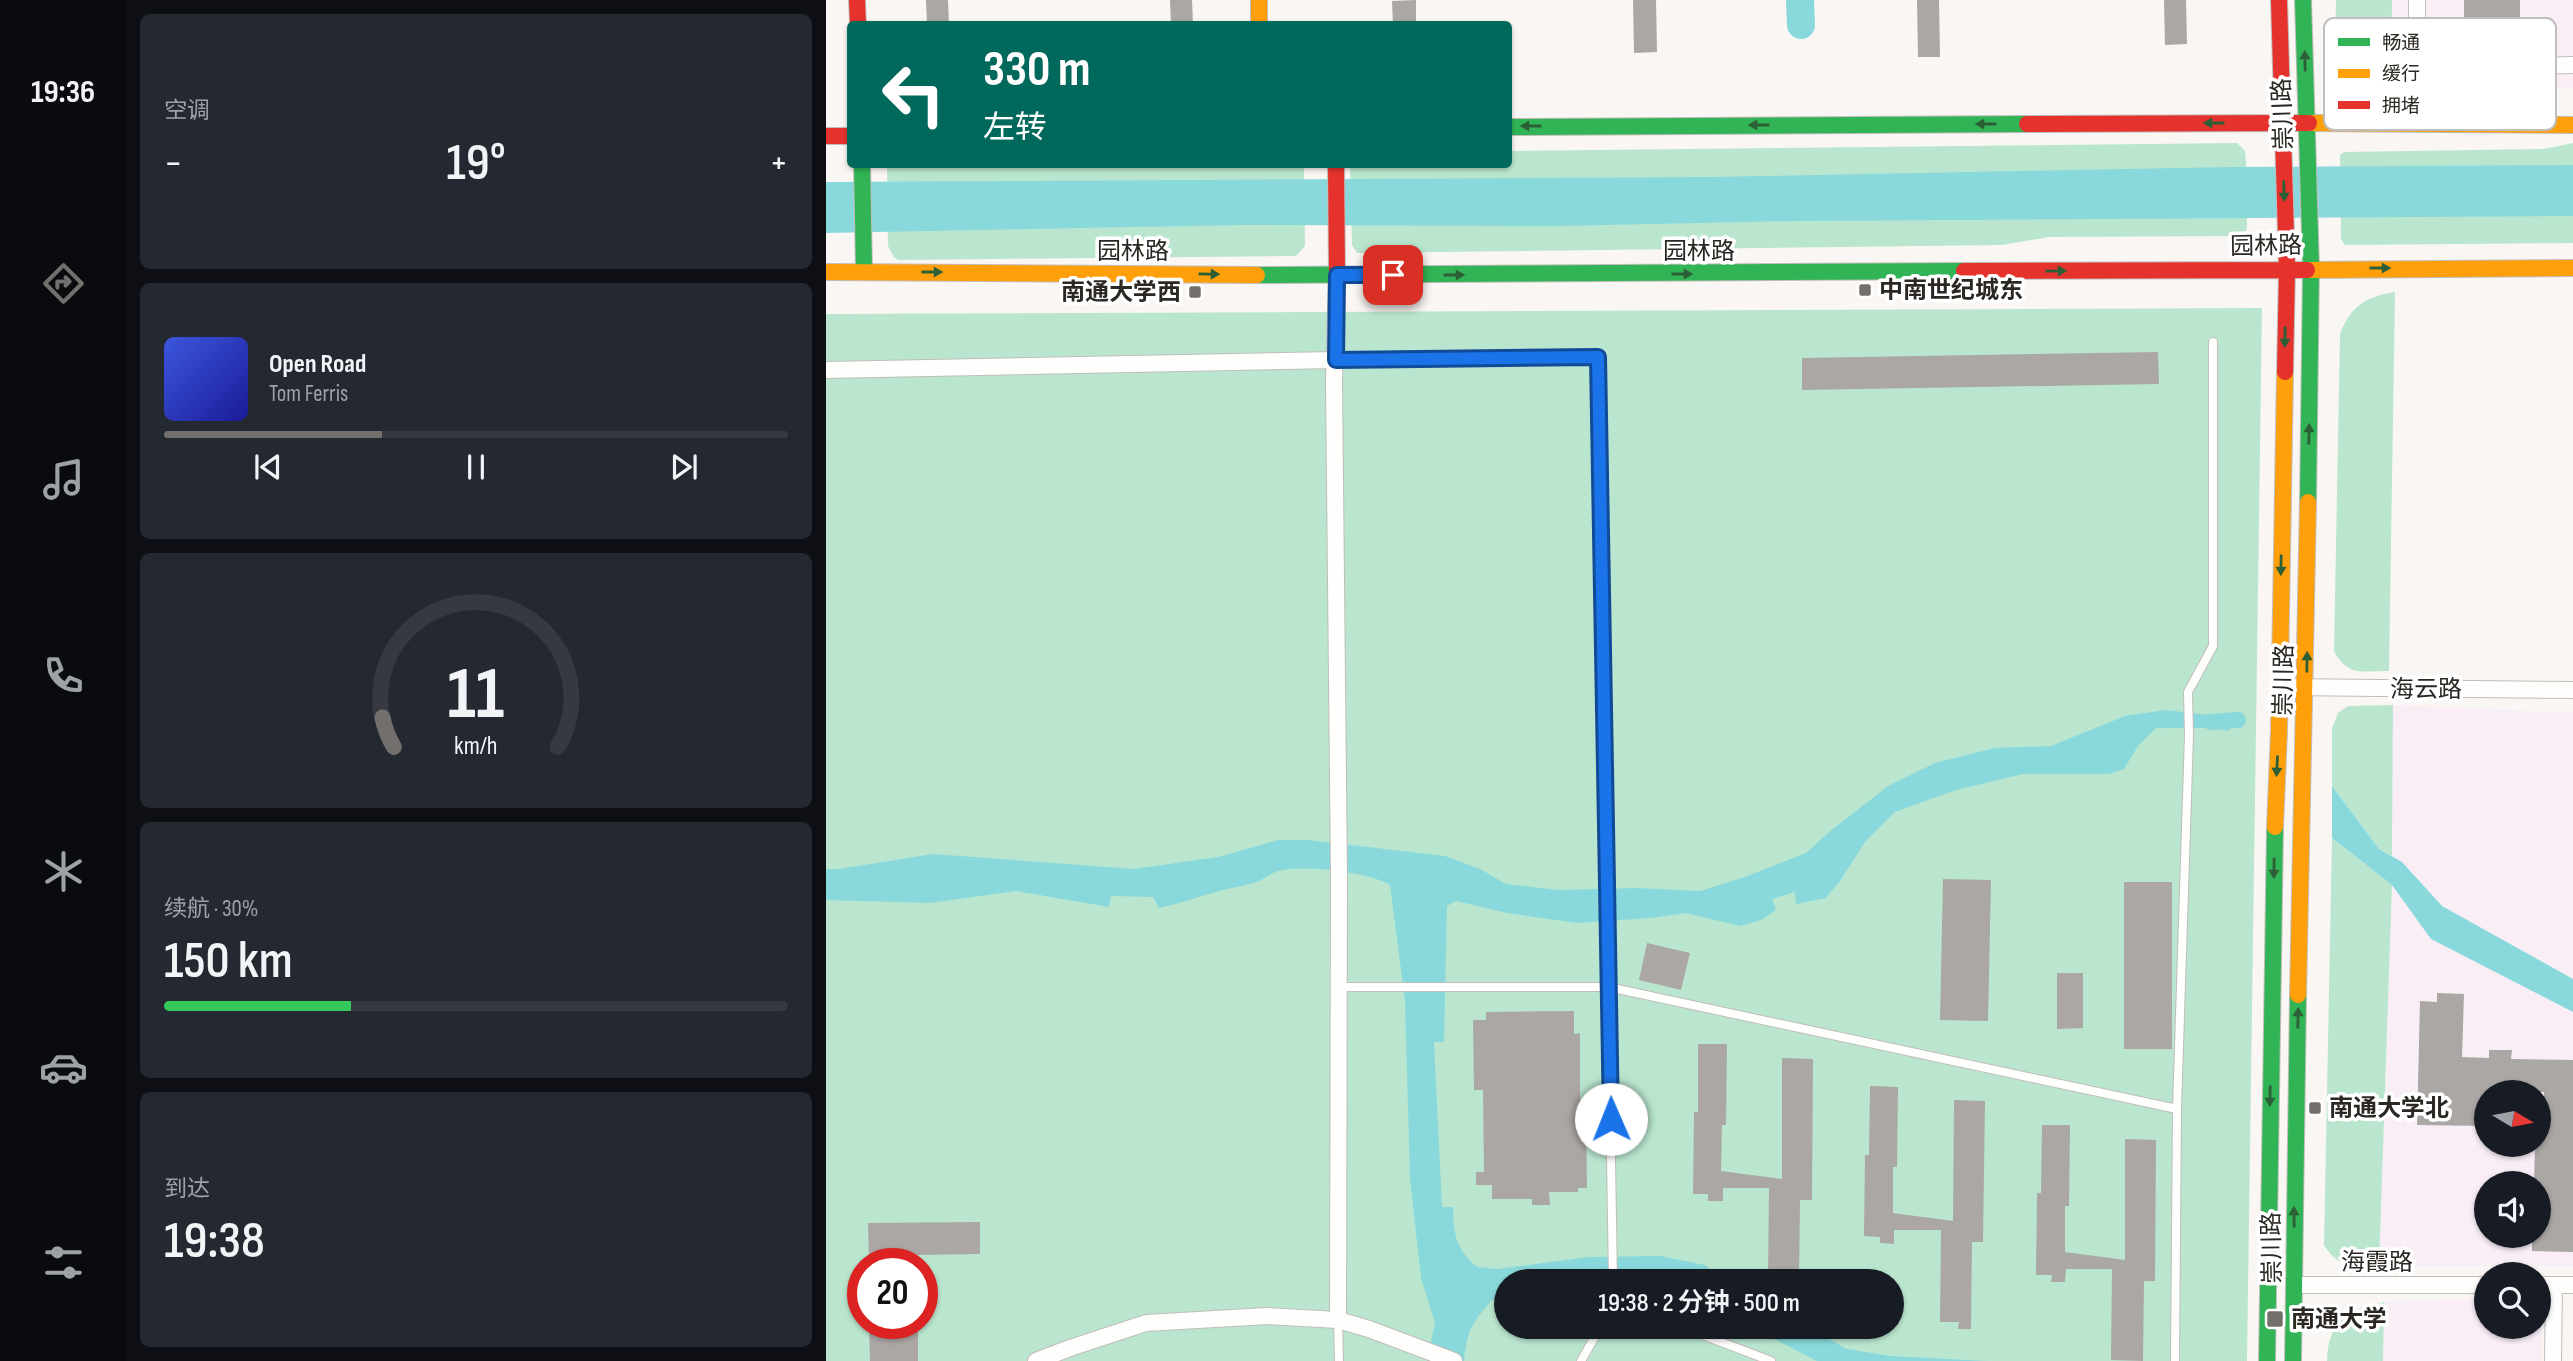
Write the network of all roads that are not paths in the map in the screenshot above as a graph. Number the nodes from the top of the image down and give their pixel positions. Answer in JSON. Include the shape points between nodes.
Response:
{"nodes":[{"id":1,"x":857,"y":0,"type":"edge"},
{"id":2,"x":1259,"y":0,"type":"edge"},
{"id":3,"x":2279,"y":0,"type":"edge"},
{"id":4,"x":2303,"y":0,"type":"edge"},
{"id":5,"x":2417,"y":0,"type":"edge"},
{"id":6,"x":2417,"y":18,"type":"edge"},
{"id":7,"x":858,"y":21,"type":"edge"},
{"id":8,"x":1259,"y":21,"type":"edge"},
{"id":9,"x":2282,"y":123,"type":"junction"},
{"id":10,"x":2306,"y":123,"type":"junction"},
{"id":11,"x":2324,"y":123,"type":"edge"},
{"id":12,"x":1512,"y":127,"type":"edge"},
{"id":13,"x":826,"y":136,"type":"edge"},
{"id":14,"x":847,"y":136,"type":"edge"},
{"id":15,"x":862,"y":168,"type":"edge"},
{"id":16,"x":1336,"y":168,"type":"edge"},
{"id":17,"x":2312,"y":268,"type":"junction"},
{"id":18,"x":2573,"y":268,"type":"edge"},
{"id":19,"x":2287,"y":269,"type":"junction"},
{"id":20,"x":864,"y":271,"type":"junction"},
{"id":21,"x":826,"y":272,"type":"edge"},
{"id":22,"x":1337,"y":275,"type":"junction"},
{"id":23,"x":2213,"y":342,"type":"dead end"},
{"id":24,"x":1336,"y":360,"type":"junction"},
{"id":25,"x":826,"y":370,"type":"edge"},
{"id":26,"x":2279,"y":687,"type":"junction"},
{"id":27,"x":2306,"y":688,"type":"junction"},
{"id":28,"x":2573,"y":690,"type":"edge"},
{"id":29,"x":1338,"y":987,"type":"junction"},
{"id":30,"x":1608,"y":988,"type":"junction"},
{"id":31,"x":2177,"y":1109,"type":"junction"},
{"id":32,"x":1613,"y":1269,"type":"edge"},
{"id":33,"x":2267,"y":1283,"type":"junction"},
{"id":34,"x":2295,"y":1285,"type":"junction"},
{"id":35,"x":2474,"y":1285,"type":"edge"},
{"id":36,"x":2551,"y":1285,"type":"edge"},
{"id":37,"x":2573,"y":1285,"type":"edge"},
{"id":38,"x":1338,"y":1320,"type":"junction"},
{"id":39,"x":2551,"y":1336,"type":"edge"},
{"id":40,"x":1594,"y":1339,"type":"edge"},
{"id":41,"x":1713,"y":1339,"type":"edge"},
{"id":42,"x":1036,"y":1361,"type":"edge"},
{"id":43,"x":1339,"y":1361,"type":"edge"},
{"id":44,"x":1454,"y":1361,"type":"edge"},
{"id":45,"x":1581,"y":1361,"type":"edge"},
{"id":46,"x":1771,"y":1361,"type":"edge"},
{"id":47,"x":2175,"y":1361,"type":"edge"},
{"id":48,"x":2267,"y":1361,"type":"edge"},
{"id":49,"x":2293,"y":1361,"type":"edge"},
{"id":50,"x":2553,"y":1361,"type":"edge"}],
"edges":[{"from":1,"to":7,"type":"main road"},
{"from":2,"to":8,"type":"main road"},
{"from":3,"to":9,"type":"main road","name":"崇川路"},
{"from":10,"to":4,"type":"main road","name":"崇川路","one_way":true},
{"from":5,"to":6,"type":"street"},
{"from":9,"to":10,"type":"main road"},
{"from":9,"to":12,"type":"main road","one_way":true},
{"from":9,"to":19,"type":"main road","name":"崇川路","one_way":true},
{"from":10,"to":11,"type":"main road"},
{"from":10,"to":17,"type":"main road","name":"崇川路"},
{"from":13,"to":14,"type":"main road"},
{"from":15,"to":20,"type":"main road"},
{"from":16,"to":22,"type":"main road"},
{"from":17,"to":18,"type":"main road","name":"园林路","one_way":true},
{"from":17,"to":19,"type":"main road","name":"园林路"},
{"from":27,"to":17,"type":"main road","name":"崇川路","one_way":true},
{"from":22,"to":19,"type":"main road","name":"园林路","one_way":true},
{"from":19,"to":26,"type":"main road","name":"崇川路","one_way":true},
{"from":20,"to":21,"type":"main road","name":"园林路"},
{"from":20,"to":22,"type":"main road","name":"园林路","one_way":true},
{"from":22,"to":24,"type":"street"},
{"from":23,"to":31,"type":"lane","via":[[2213,646],[2188,692]]},
{"from":24,"to":25,"type":"street"},
{"from":24,"to":29,"type":"street"},
{"from":24,"to":30,"type":"lane","via":[[1598,357]]},
{"from":26,"to":27,"type":"street","name":"海云路"},
{"from":26,"to":33,"type":"main road","name":"崇川路","one_way":true},
{"from":27,"to":28,"type":"street","name":"海云路"},
{"from":34,"to":27,"type":"main road","name":"崇川路","one_way":true},
{"from":29,"to":30,"type":"lane"},
{"from":29,"to":38,"type":"street"},
{"from":30,"to":31,"type":"lane"},
{"from":30,"to":32,"type":"lane"},
{"from":31,"to":47,"type":"lane"},
{"from":33,"to":34,"type":"main road","name":"海霞路"},
{"from":33,"to":48,"type":"main road","name":"崇川路"},
{"from":34,"to":35,"type":"street","name":"海霞路"},
{"from":34,"to":49,"type":"main road","name":"崇川路"},
{"from":36,"to":37,"type":"street"},
{"from":38,"to":42,"type":"street","via":[[1267,1316],[1146,1323]]},
{"from":38,"to":43,"type":"lane"},
{"from":38,"to":44,"type":"street"},
{"from":39,"to":50,"type":"street"},
{"from":40,"to":45,"type":"lane"},
{"from":41,"to":46,"type":"lane"}]}
